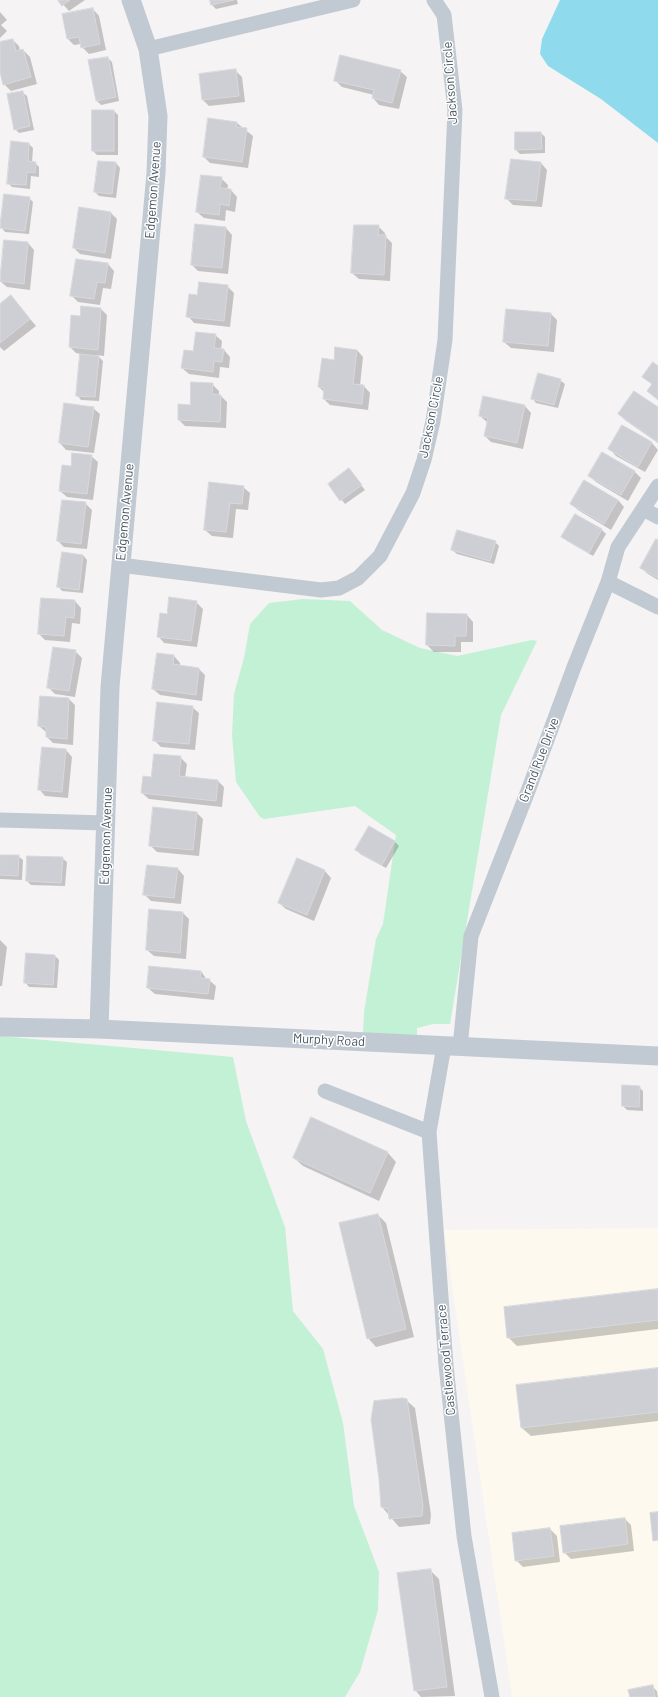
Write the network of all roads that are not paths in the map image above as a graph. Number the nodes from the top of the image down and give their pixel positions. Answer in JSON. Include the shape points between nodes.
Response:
{"nodes":[{"id":1,"x":132,"y":0,"type":"edge"},
{"id":2,"x":353,"y":0,"type":"edge"},
{"id":3,"x":434,"y":0,"type":"edge"},
{"id":4,"x":148,"y":49,"type":"junction"},
{"id":5,"x":658,"y":486,"type":"edge"},
{"id":6,"x":643,"y":509,"type":"junction"},
{"id":7,"x":658,"y":517,"type":"edge"},
{"id":8,"x":120,"y":565,"type":"junction"},
{"id":9,"x":608,"y":582,"type":"junction"},
{"id":10,"x":658,"y":607,"type":"edge"},
{"id":11,"x":0,"y":820,"type":"edge"},
{"id":12,"x":106,"y":823,"type":"junction"},
{"id":13,"x":0,"y":1027,"type":"edge"},
{"id":14,"x":99,"y":1029,"type":"junction"},
{"id":15,"x":452,"y":1046,"type":"junction"},
{"id":16,"x":658,"y":1056,"type":"edge"},
{"id":17,"x":325,"y":1091,"type":"dead end"},
{"id":18,"x":429,"y":1132,"type":"junction"},
{"id":19,"x":492,"y":1697,"type":"edge"}],
"edges":[{"from":1,"to":4,"type":"street","name":"Edgemon Avenue"},
{"from":2,"to":4,"type":"street"},
{"from":3,"to":8,"type":"street","name":"Jackson Circle","via":[[444,15],[455,110],[445,340],[433,421],[424,460],[413,493],[380,556],[358,578],[339,588],[321,590]]},
{"from":4,"to":8,"type":"street","name":"Edgemon Avenue","via":[[158,116],[156,173]]},
{"from":5,"to":6,"type":"street","name":"Grand Rue Drive"},
{"from":6,"to":7,"type":"street"},
{"from":6,"to":9,"type":"street","name":"Grand Rue Drive","via":[[618,547]]},
{"from":8,"to":12,"type":"street","name":"Edgemon Avenue","via":[[110,687]]},
{"from":9,"to":10,"type":"street"},
{"from":9,"to":15,"type":"street","name":"Grand Rue Drive","via":[[471,936]]},
{"from":11,"to":12,"type":"street"},
{"from":12,"to":14,"type":"street","name":"Edgemon Avenue"},
{"from":13,"to":14,"type":"street","name":"Murphy Road"},
{"from":14,"to":15,"type":"street","name":"Murphy Road"},
{"from":15,"to":16,"type":"street","name":"Murphy Road"},
{"from":15,"to":18,"type":"street","name":"Grand Rue Drive"},
{"from":17,"to":18,"type":"street"},
{"from":18,"to":19,"type":"street","name":"Castlewood Terrace","via":[[446,1365],[464,1536]]}]}
